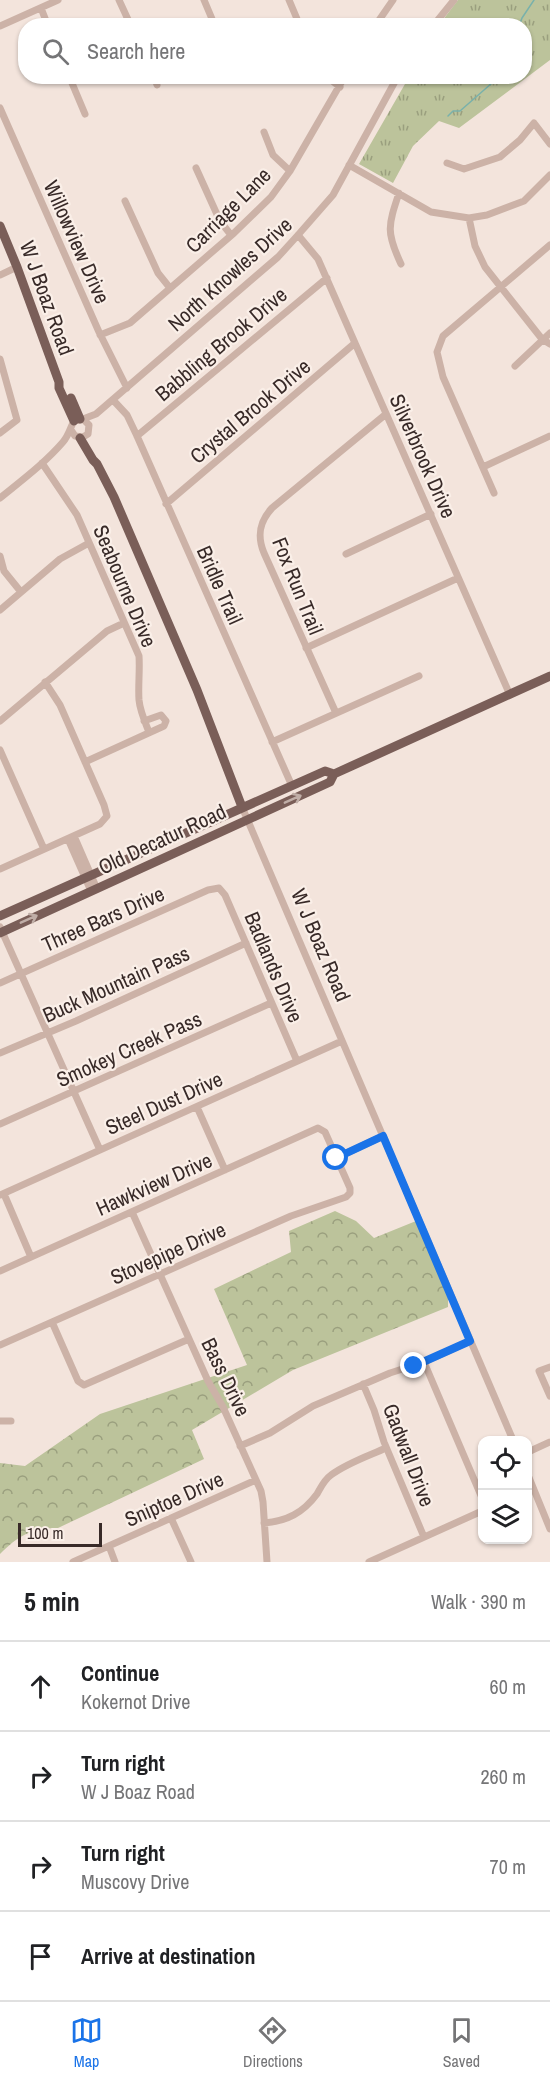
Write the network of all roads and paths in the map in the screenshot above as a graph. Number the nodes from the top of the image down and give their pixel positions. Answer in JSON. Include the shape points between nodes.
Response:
{"nodes":[{"id":1,"x":58,"y":0,"type":"edge"},
{"id":2,"x":119,"y":0,"type":"edge"},
{"id":3,"x":204,"y":0,"type":"edge"},
{"id":4,"x":289,"y":0,"type":"edge"},
{"id":5,"x":382,"y":0,"type":"edge"},
{"id":6,"x":454,"y":0,"type":"edge"},
{"id":7,"x":391,"y":3,"type":"edge"},
{"id":8,"x":40,"y":8,"type":"junction"},
{"id":9,"x":18,"y":18,"type":"edge"},
{"id":10,"x":19,"y":18,"type":"edge"},
{"id":11,"x":44,"y":18,"type":"edge"},
{"id":12,"x":127,"y":18,"type":"edge"},
{"id":13,"x":212,"y":18,"type":"edge"},
{"id":14,"x":297,"y":18,"type":"edge"},
{"id":15,"x":381,"y":18,"type":"edge"},
{"id":16,"x":439,"y":18,"type":"edge"},
{"id":17,"x":0,"y":27,"type":"edge"},
{"id":18,"x":73,"y":84,"type":"edge"},
{"id":19,"x":336,"y":84,"type":"edge"},
{"id":20,"x":341,"y":84,"type":"edge"},
{"id":21,"x":394,"y":84,"type":"edge"},
{"id":22,"x":340,"y":87,"type":"junction"},
{"id":23,"x":0,"y":108,"type":"edge"},
{"id":24,"x":86,"y":114,"type":"dead end"},
{"id":25,"x":264,"y":132,"type":"dead end"},
{"id":26,"x":550,"y":144,"type":"edge"},
{"id":27,"x":447,"y":163,"type":"dead end"},
{"id":28,"x":349,"y":165,"type":"junction"},
{"id":29,"x":196,"y":168,"type":"dead end"},
{"id":30,"x":290,"y":171,"type":"junction"},
{"id":31,"x":550,"y":175,"type":"edge"},
{"id":32,"x":399,"y":193,"type":"junction"},
{"id":33,"x":125,"y":201,"type":"dead end"},
{"id":34,"x":469,"y":218,"type":"junction"},
{"id":35,"x":0,"y":226,"type":"edge"},
{"id":36,"x":231,"y":235,"type":"junction"},
{"id":37,"x":298,"y":236,"type":"junction"},
{"id":38,"x":550,"y":245,"type":"edge"},
{"id":39,"x":401,"y":264,"type":"dead end"},
{"id":40,"x":17,"y":267,"type":"junction"},
{"id":41,"x":0,"y":275,"type":"edge"},
{"id":42,"x":327,"y":278,"type":"junction"},
{"id":43,"x":501,"y":287,"type":"junction"},
{"id":44,"x":170,"y":288,"type":"junction"},
{"id":45,"x":550,"y":333,"type":"edge"},
{"id":46,"x":100,"y":335,"type":"junction"},
{"id":47,"x":542,"y":339,"type":"junction"},
{"id":48,"x":355,"y":344,"type":"junction"},
{"id":49,"x":550,"y":344,"type":"edge"},
{"id":50,"x":0,"y":359,"type":"edge"},
{"id":51,"x":515,"y":366,"type":"dead end"},
{"id":52,"x":127,"y":388,"type":"junction"},
{"id":53,"x":113,"y":400,"type":"junction"},
{"id":54,"x":96,"y":414,"type":"junction"},
{"id":55,"x":386,"y":414,"type":"junction"},
{"id":56,"x":77,"y":422,"type":"junction"},
{"id":57,"x":0,"y":433,"type":"edge"},
{"id":58,"x":83,"y":435,"type":"junction"},
{"id":59,"x":137,"y":436,"type":"junction"},
{"id":60,"x":550,"y":436,"type":"edge"},
{"id":61,"x":63,"y":441,"type":"junction"},
{"id":62,"x":42,"y":463,"type":"junction"},
{"id":63,"x":483,"y":467,"type":"junction"},
{"id":64,"x":494,"y":493,"type":"dead end"},
{"id":65,"x":0,"y":498,"type":"edge"},
{"id":66,"x":166,"y":504,"type":"junction"},
{"id":67,"x":430,"y":514,"type":"junction"},
{"id":68,"x":89,"y":543,"type":"junction"},
{"id":69,"x":346,"y":554,"type":"dead end"},
{"id":70,"x":0,"y":556,"type":"edge"},
{"id":71,"x":458,"y":578,"type":"junction"},
{"id":72,"x":21,"y":592,"type":"junction"},
{"id":73,"x":0,"y":610,"type":"edge"},
{"id":74,"x":124,"y":623,"type":"junction"},
{"id":75,"x":306,"y":648,"type":"junction"},
{"id":76,"x":419,"y":676,"type":"dead end"},
{"id":77,"x":550,"y":676,"type":"edge"},
{"id":78,"x":45,"y":682,"type":"junction"},
{"id":79,"x":510,"y":695,"type":"junction"},
{"id":80,"x":336,"y":713,"type":"junction"},
{"id":81,"x":0,"y":721,"type":"edge"},
{"id":82,"x":144,"y":721,"type":"junction"},
{"id":83,"x":149,"y":732,"type":"junction"},
{"id":84,"x":272,"y":742,"type":"junction"},
{"id":85,"x":0,"y":750,"type":"edge"},
{"id":86,"x":85,"y":762,"type":"junction"},
{"id":87,"x":334,"y":774,"type":"junction"},
{"id":88,"x":292,"y":786,"type":"junction"},
{"id":89,"x":242,"y":807,"type":"junction"},
{"id":90,"x":247,"y":819,"type":"junction"},
{"id":91,"x":71,"y":837,"type":"junction"},
{"id":92,"x":44,"y":849,"type":"junction"},
{"id":93,"x":0,"y":869,"type":"edge"},
{"id":94,"x":88,"y":876,"type":"junction"},
{"id":95,"x":219,"y":888,"type":"joint"},
{"id":96,"x":94,"y":890,"type":"junction"},
{"id":97,"x":0,"y":916,"type":"edge"},
{"id":98,"x":1,"y":930,"type":"edge"},
{"id":99,"x":246,"y":943,"type":"junction"},
{"id":100,"x":21,"y":974,"type":"junction"},
{"id":101,"x":0,"y":983,"type":"edge"},
{"id":102,"x":272,"y":1003,"type":"junction"},
{"id":103,"x":48,"y":1033,"type":"junction"},
{"id":104,"x":342,"y":1041,"type":"junction"},
{"id":105,"x":0,"y":1053,"type":"edge"},
{"id":106,"x":297,"y":1062,"type":"junction"},
{"id":107,"x":74,"y":1091,"type":"junction"},
{"id":108,"x":197,"y":1107,"type":"junction"},
{"id":109,"x":0,"y":1124,"type":"edge"},
{"id":110,"x":383,"y":1136,"type":"junction"},
{"id":111,"x":100,"y":1150,"type":"junction"},
{"id":112,"x":336,"y":1158,"type":"junction"},
{"id":113,"x":225,"y":1170,"type":"junction"},
{"id":114,"x":2,"y":1194,"type":"edge"},
{"id":115,"x":132,"y":1212,"type":"junction"},
{"id":116,"x":31,"y":1257,"type":"junction"},
{"id":117,"x":0,"y":1271,"type":"edge"},
{"id":118,"x":160,"y":1274,"type":"junction"},
{"id":119,"x":52,"y":1322,"type":"junction"},
{"id":120,"x":189,"y":1339,"type":"junction"},
{"id":121,"x":470,"y":1341,"type":"junction"},
{"id":122,"x":0,"y":1345,"type":"edge"},
{"id":123,"x":424,"y":1362,"type":"junction"},
{"id":124,"x":550,"y":1367,"type":"edge"},
{"id":125,"x":363,"y":1384,"type":"junction"},
{"id":126,"x":550,"y":1396,"type":"edge"},
{"id":127,"x":0,"y":1421,"type":"edge"},
{"id":128,"x":11,"y":1421,"type":"dead end"},
{"id":129,"x":511,"y":1436,"type":"edge"},
{"id":130,"x":550,"y":1442,"type":"edge"},
{"id":131,"x":240,"y":1446,"type":"junction"},
{"id":132,"x":386,"y":1448,"type":"junction"},
{"id":133,"x":532,"y":1450,"type":"edge"},
{"id":134,"x":256,"y":1480,"type":"junction"},
{"id":135,"x":480,"y":1490,"type":"edge"},
{"id":136,"x":532,"y":1494,"type":"edge"},
{"id":137,"x":478,"y":1513,"type":"edge"},
{"id":138,"x":171,"y":1518,"type":"junction"},
{"id":139,"x":264,"y":1522,"type":"junction"},
{"id":140,"x":550,"y":1528,"type":"edge"},
{"id":141,"x":424,"y":1537,"type":"junction"},
{"id":142,"x":108,"y":1546,"type":"junction"},
{"id":143,"x":73,"y":1562,"type":"edge"},
{"id":144,"x":115,"y":1562,"type":"edge"},
{"id":145,"x":191,"y":1562,"type":"edge"},
{"id":146,"x":267,"y":1562,"type":"edge"},
{"id":147,"x":369,"y":1562,"type":"edge"}],
"edges":[{"from":1,"to":8,"type":"street"},
{"from":2,"to":12,"type":"street"},
{"from":3,"to":13,"type":"street"},
{"from":4,"to":14,"type":"street"},
{"from":5,"to":7,"type":"street"},
{"from":6,"to":16,"type":"street"},
{"from":7,"to":15,"type":"street"},
{"from":8,"to":10,"type":"street"},
{"from":8,"to":11,"type":"street"},
{"from":9,"to":17,"type":"street"},
{"from":18,"to":24,"type":"street"},
{"from":19,"to":22,"type":"street"},
{"from":20,"to":22,"type":"street","name":"Carriage Lane"},
{"from":21,"to":28,"type":"street","name":"North Knowles Drive"},
{"from":22,"to":30,"type":"street","name":"Carriage Lane"},
{"from":23,"to":46,"type":"street","name":"Willowview Drive"},
{"from":25,"to":30,"type":"street","via":[[273,155]]},
{"from":26,"to":27,"type":"street","via":[[534,123],[500,157],[464,169]]},
{"from":28,"to":32,"type":"street"},
{"from":28,"to":37,"type":"street","name":"North Knowles Drive","via":[[333,195]]},
{"from":29,"to":36,"type":"street","via":[[220,221]]},
{"from":30,"to":36,"type":"street","name":"Carriage Lane","via":[[271,197]]},
{"from":31,"to":34,"type":"street","via":[[524,201]]},
{"from":32,"to":34,"type":"street","via":[[431,212]]},
{"from":32,"to":39,"type":"street","via":[[388,224]]},
{"from":33,"to":44,"type":"street","via":[[158,273]]},
{"from":34,"to":43,"type":"street","via":[[475,246]]},
{"from":35,"to":40,"type":"main road","name":"W J Boaz Road"},
{"from":36,"to":44,"type":"street","name":"Carriage Lane"},
{"from":37,"to":42,"type":"street","name":"Silverbrook Drive","via":[[318,259]]},
{"from":37,"to":52,"type":"street","name":"North Knowles Drive"},
{"from":38,"to":43,"type":"street"},
{"from":40,"to":41,"type":"street"},
{"from":40,"to":56,"type":"main road","name":"W J Boaz Road","via":[[59,388]]},
{"from":42,"to":48,"type":"street","name":"Silverbrook Drive"},
{"from":42,"to":59,"type":"street","name":"Babbling Brook Drive"},
{"from":43,"to":47,"type":"street"},
{"from":43,"to":63,"type":"street","via":[[443,336],[437,352],[443,377]]},
{"from":44,"to":46,"type":"street","name":"Carriage Lane","via":[[130,323]]},
{"from":45,"to":47,"type":"street"},
{"from":46,"to":52,"type":"street","name":"Willowview Drive"},
{"from":47,"to":49,"type":"street"},
{"from":47,"to":51,"type":"street"},
{"from":48,"to":55,"type":"street","name":"Silverbrook Drive"},
{"from":48,"to":66,"type":"street","name":"Crystal Brook Drive"},
{"from":50,"to":57,"type":"street","via":[[17,420]]},
{"from":52,"to":53,"type":"street","name":"North Knowles Drive"},
{"from":53,"to":54,"type":"street","name":"North Knowles Drive"},
{"from":53,"to":59,"type":"street","name":"Bridle Trail","via":[[127,415]]},
{"from":54,"to":56,"type":"street","name":"North Knowles Drive"},
{"from":54,"to":58,"type":"street","name":"North Knowles Drive"},
{"from":55,"to":67,"type":"street","name":"Silverbrook Drive"},
{"from":55,"to":75,"type":"street","name":"Fox Run Trail","via":[[272,508],[260,528],[264,553]]},
{"from":56,"to":58,"type":"street"},
{"from":56,"to":58,"type":"street","via":[[88,423]]},
{"from":56,"to":61,"type":"street"},
{"from":58,"to":61,"type":"street"},
{"from":58,"to":89,"type":"main road","name":"W J Boaz Road","via":[[98,458],[97,464],[197,690]]},
{"from":59,"to":66,"type":"street","name":"Bridle Trail"},
{"from":60,"to":63,"type":"street"},
{"from":61,"to":62,"type":"street"},
{"from":62,"to":65,"type":"street"},
{"from":62,"to":68,"type":"street","name":"Seabourne Drive","via":[[70,503]]},
{"from":63,"to":64,"type":"street"},
{"from":66,"to":84,"type":"street","name":"Bridle Trail"},
{"from":67,"to":69,"type":"street"},
{"from":67,"to":71,"type":"street","name":"Silverbrook Drive"},
{"from":68,"to":72,"type":"street","via":[[67,554]]},
{"from":68,"to":74,"type":"street","name":"Seabourne Drive"},
{"from":70,"to":72,"type":"street","via":[[4,571]]},
{"from":71,"to":75,"type":"street"},
{"from":71,"to":79,"type":"street","name":"Silverbrook Drive"},
{"from":72,"to":73,"type":"street"},
{"from":74,"to":78,"type":"street","via":[[99,637]]},
{"from":74,"to":82,"type":"street","name":"Seabourne Drive","via":[[139,656],[139,699]]},
{"from":75,"to":80,"type":"street","name":"Fox Run Trail"},
{"from":76,"to":80,"type":"street"},
{"from":77,"to":79,"type":"main road","name":"Old Decatur Road"},
{"from":78,"to":81,"type":"street"},
{"from":78,"to":86,"type":"street"},
{"from":79,"to":87,"type":"main road","name":"Old Decatur Road"},
{"from":80,"to":84,"type":"street"},
{"from":82,"to":83,"type":"street","name":"Seabourne Drive"},
{"from":82,"to":83,"type":"street","via":[[161,715],[166,721],[164,726]]},
{"from":83,"to":86,"type":"street"},
{"from":84,"to":88,"type":"street","name":"Bridle Trail"},
{"from":85,"to":92,"type":"street"},
{"from":86,"to":91,"type":"street","via":[[106,818]]},
{"from":87,"to":88,"type":"main road","name":"Old Decatur Road","via":[[325,771]]},
{"from":90,"to":87,"type":"main road","name":"Old Decatur Road","one_way":true,"via":[[330,782]]},
{"from":88,"to":89,"type":"main road","name":"Old Decatur Road"},
{"from":89,"to":90,"type":"street","name":"W J Boaz Road"},
{"from":89,"to":94,"type":"main road","name":"Old Decatur Road"},
{"from":90,"to":96,"type":"main road","name":"Old Decatur Road"},
{"from":90,"to":104,"type":"street","name":"W J Boaz Road"},
{"from":91,"to":92,"type":"street"},
{"from":91,"to":94,"type":"street"},
{"from":92,"to":93,"type":"street"},
{"from":94,"to":96,"type":"street"},
{"from":94,"to":97,"type":"main road","name":"Old Decatur Road"},
{"from":95,"to":99,"type":"street","name":"Badlands Drive"},
{"from":95,"to":100,"type":"street","name":"Three Bars Drive"},
{"from":98,"to":96,"type":"main road","name":"Old Decatur Road","one_way":true},
{"from":98,"to":100,"type":"street"},
{"from":99,"to":102,"type":"street","name":"Badlands Drive"},
{"from":99,"to":103,"type":"street","name":"Buck Mountain Pass"},
{"from":100,"to":101,"type":"street","name":"Three Bars Drive"},
{"from":100,"to":103,"type":"street"},
{"from":102,"to":106,"type":"street","name":"Badlands Drive"},
{"from":102,"to":107,"type":"street","name":"Smokey Creek Pass"},
{"from":103,"to":105,"type":"street","name":"Buck Mountain Pass"},
{"from":103,"to":107,"type":"street"},
{"from":104,"to":106,"type":"street","name":"Steel Dust Drive"},
{"from":104,"to":110,"type":"street","name":"W J Boaz Road"},
{"from":106,"to":108,"type":"street","name":"Steel Dust Drive"},
{"from":107,"to":109,"type":"street","name":"Smokey Creek Pass"},
{"from":107,"to":111,"type":"street"},
{"from":108,"to":111,"type":"street","name":"Steel Dust Drive"},
{"from":108,"to":113,"type":"street"},
{"from":110,"to":112,"type":"street"},
{"from":110,"to":121,"type":"street","name":"W J Boaz Road"},
{"from":111,"to":114,"type":"street","name":"Steel Dust Drive"},
{"from":112,"to":113,"type":"street","name":"Hawkview Drive","via":[[318,1128]]},
{"from":112,"to":118,"type":"street","name":"Stovepipe Drive","via":[[350,1193]]},
{"from":113,"to":115,"type":"street","name":"Hawkview Drive"},
{"from":114,"to":116,"type":"street"},
{"from":115,"to":116,"type":"street","name":"Hawkview Drive"},
{"from":115,"to":118,"type":"street","name":"Bass Drive"},
{"from":116,"to":117,"type":"street","name":"Hawkview Drive"},
{"from":118,"to":119,"type":"street","name":"Stovepipe Drive"},
{"from":118,"to":120,"type":"street","name":"Bass Drive"},
{"from":119,"to":120,"type":"street","via":[[82,1385]]},
{"from":119,"to":122,"type":"street","name":"Stovepipe Drive"},
{"from":120,"to":131,"type":"street","name":"Bass Drive"},
{"from":121,"to":123,"type":"street"},
{"from":121,"to":129,"type":"street","name":"W J Boaz Road"},
{"from":123,"to":125,"type":"street"},
{"from":123,"to":135,"type":"street"},
{"from":124,"to":126,"type":"street","via":[[539,1371]]},
{"from":125,"to":131,"type":"street","via":[[304,1410]]},
{"from":125,"to":132,"type":"street","name":"Gadwall Drive"},
{"from":127,"to":128,"type":"street"},
{"from":130,"to":133,"type":"street"},
{"from":131,"to":134,"type":"street","name":"Bass Drive"},
{"from":132,"to":139,"type":"street","via":[[331,1475],[311,1501],[290,1517]]},
{"from":132,"to":141,"type":"street","name":"Gadwall Drive"},
{"from":134,"to":138,"type":"street","name":"Sniptoe Drive"},
{"from":134,"to":139,"type":"street","name":"Bass Drive"},
{"from":136,"to":140,"type":"street"},
{"from":137,"to":141,"type":"street"},
{"from":138,"to":142,"type":"street","name":"Sniptoe Drive"},
{"from":138,"to":145,"type":"street"},
{"from":139,"to":146,"type":"street","name":"Bass Drive"},
{"from":141,"to":147,"type":"street"},
{"from":142,"to":143,"type":"street","name":"Sniptoe Drive"},
{"from":142,"to":144,"type":"street"}]}
